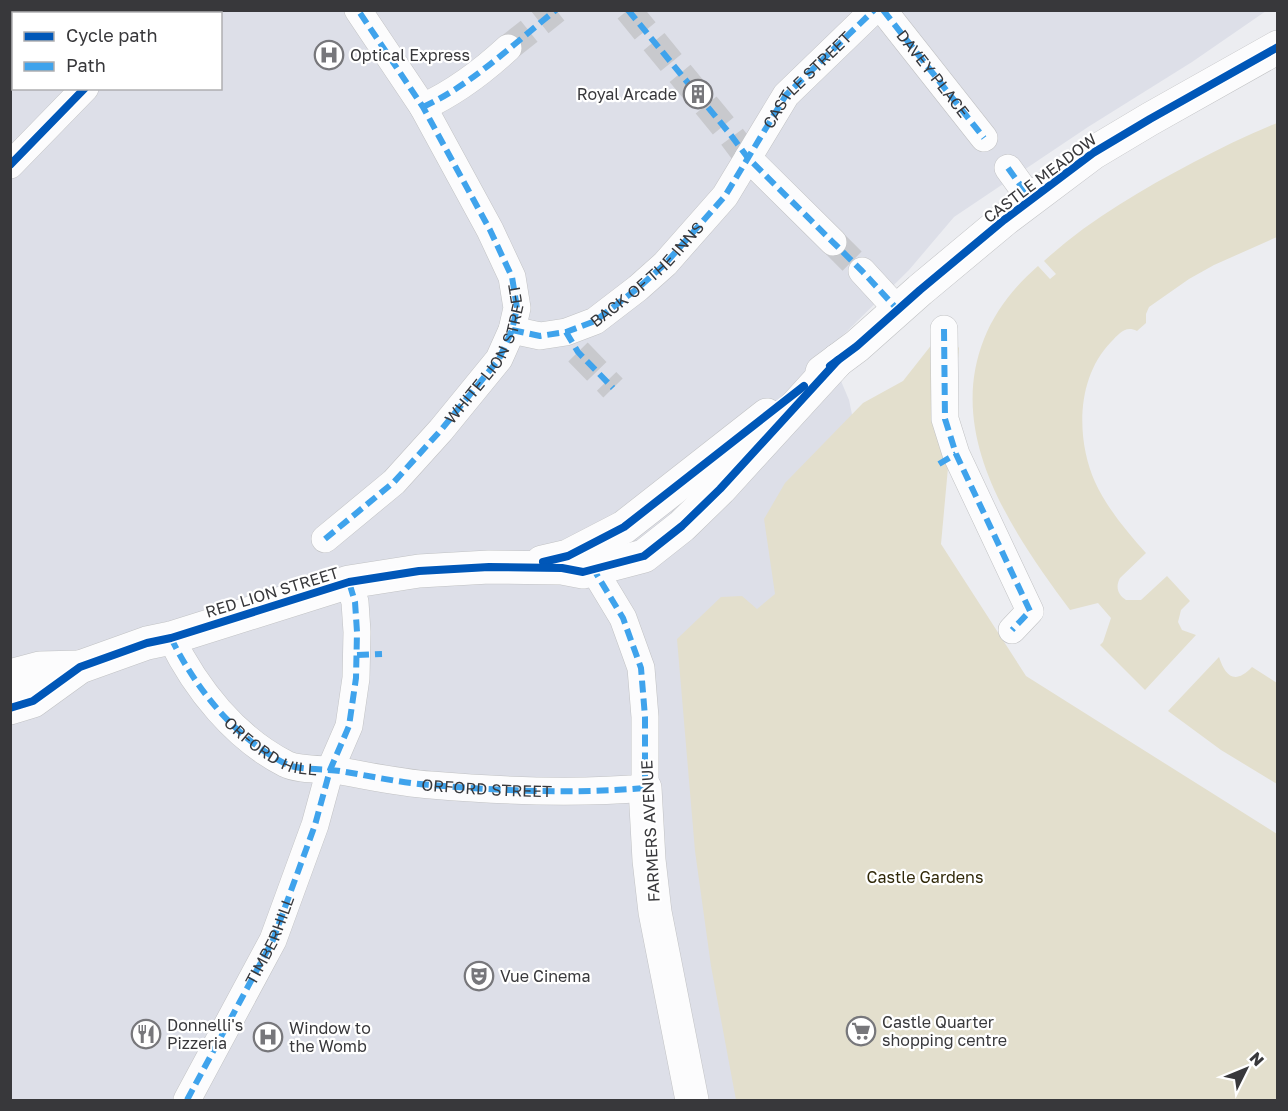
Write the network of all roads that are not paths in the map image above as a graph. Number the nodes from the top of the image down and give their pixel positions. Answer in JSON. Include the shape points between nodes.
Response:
{"nodes":[{"id":1,"x":358,"y":10,"type":"edge"},
{"id":2,"x":874,"y":10,"type":"edge"},
{"id":3,"x":883,"y":10,"type":"edge"},
{"id":4,"x":1278,"y":47,"type":"edge"},
{"id":5,"x":508,"y":48,"type":"tunnel mouth"},
{"id":6,"x":83,"y":90,"type":"edge"},
{"id":7,"x":423,"y":107,"type":"junction"},
{"id":8,"x":984,"y":138,"type":"dead end"},
{"id":9,"x":748,"y":158,"type":"junction"},
{"id":10,"x":10,"y":165,"type":"edge"},
{"id":11,"x":1008,"y":168,"type":"dead end"},
{"id":12,"x":1031,"y":200,"type":"junction"},
{"id":13,"x":833,"y":242,"type":"tunnel mouth"},
{"id":14,"x":862,"y":271,"type":"tunnel mouth"},
{"id":15,"x":897,"y":309,"type":"junction"},
{"id":16,"x":944,"y":329,"type":"dead end"},
{"id":17,"x":512,"y":330,"type":"junction"},
{"id":18,"x":838,"y":360,"type":"junction"},
{"id":19,"x":325,"y":539,"type":"dead end"},
{"id":20,"x":522,"y":566,"type":"junction"},
{"id":21,"x":594,"y":570,"type":"junction"},
{"id":22,"x":349,"y":582,"type":"junction"},
{"id":23,"x":1012,"y":630,"type":"dead end"},
{"id":24,"x":171,"y":638,"type":"junction"},
{"id":25,"x":80,"y":667,"type":"junction"},
{"id":26,"x":10,"y":676,"type":"edge"},
{"id":27,"x":10,"y":708,"type":"edge"},
{"id":28,"x":330,"y":770,"type":"junction"},
{"id":29,"x":645,"y":788,"type":"junction"},
{"id":30,"x":188,"y":1101,"type":"edge"},
{"id":31,"x":692,"y":1101,"type":"edge"}],
"edges":[{"from":1,"to":7,"type":"street","name":"WHITE LION STREET"},
{"from":2,"to":9,"type":"street","name":"CASTLE STREET","via":[[786,95]]},
{"from":3,"to":8,"type":"street","name":"DAVEY PLACE"},
{"from":4,"to":12,"type":"street","name":"CASTLE MEADOW","via":[[1093,153]]},
{"from":5,"to":7,"type":"street","via":[[478,75]]},
{"from":6,"to":10,"type":"street"},
{"from":7,"to":17,"type":"street","name":"WHITE LION STREET","via":[[512,277],[517,308]]},
{"from":9,"to":13,"type":"street"},
{"from":9,"to":17,"type":"street","name":"BACK OF THE INNS","via":[[725,196],[665,264],[572,342]]},
{"from":11,"to":12,"type":"street"},
{"from":12,"to":15,"type":"street","name":"CASTLE MEADOW"},
{"from":14,"to":15,"type":"street"},
{"from":15,"to":18,"type":"street","name":"CASTLE MEADOW"},
{"from":16,"to":23,"type":"street","via":[[947,459],[1030,611]]},
{"from":17,"to":19,"type":"street","name":"WHITE LION STREET","via":[[499,359],[441,430],[394,482]]},
{"from":18,"to":20,"type":"street","name":"CASTLE MEADOW","via":[[624,526],[568,556]]},
{"from":18,"to":21,"type":"street","name":"CASTLE MEADOW","via":[[681,526],[644,556]]},
{"from":20,"to":21,"type":"street","name":"RED LION STREET"},
{"from":20,"to":22,"type":"street","name":"RED LION STREET","via":[[419,571]]},
{"from":21,"to":29,"type":"street","name":"FARMERS AVENUE","via":[[622,618],[641,668]]},
{"from":22,"to":24,"type":"street","name":"RED LION STREET"},
{"from":22,"to":28,"type":"street","name":"ORFORD HILL","via":[[355,602],[356,678],[349,726]]},
{"from":24,"to":25,"type":"street","name":"RED LION STREET"},
{"from":24,"to":28,"type":"street","name":"ORFORD HILL","via":[[203,693],[246,737],[288,766]]},
{"from":25,"to":26,"type":"street","name":"RED LION STREET","via":[[40,668]]},
{"from":25,"to":27,"type":"street","name":"RED LION STREET","via":[[33,701]]},
{"from":28,"to":29,"type":"street","name":"ORFORD STREET","via":[[429,785],[590,792]]},
{"from":28,"to":30,"type":"street","name":"TIMBERHILL","via":[[315,825],[273,940]]},
{"from":29,"to":31,"type":"street","name":"FARMERS AVENUE","via":[[655,912]]}]}
